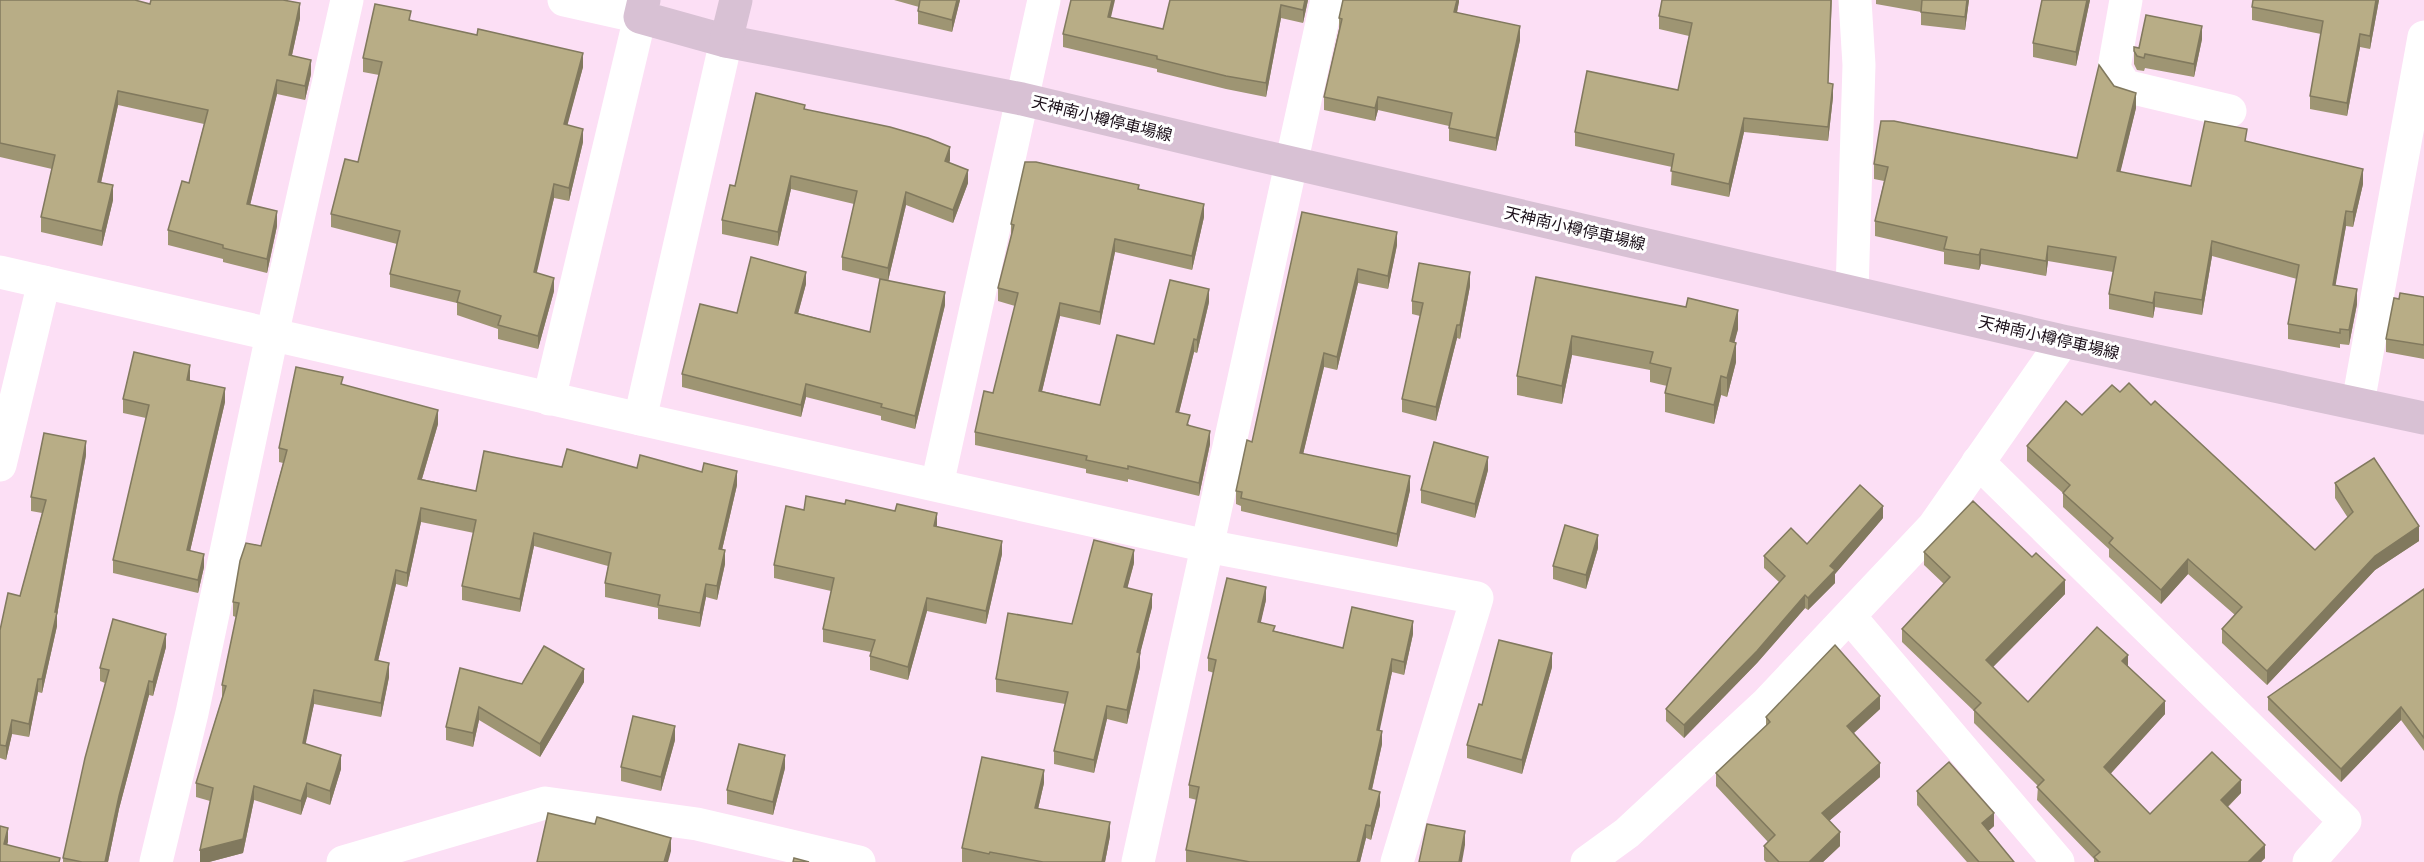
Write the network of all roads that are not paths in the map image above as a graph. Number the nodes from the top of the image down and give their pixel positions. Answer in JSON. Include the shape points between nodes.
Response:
{"nodes":[{"id":1,"x":347,"y":0,"type":"edge"},
{"id":2,"x":564,"y":0,"type":"edge"},
{"id":3,"x":736,"y":0,"type":"edge"},
{"id":4,"x":1044,"y":0,"type":"edge"},
{"id":5,"x":1327,"y":0,"type":"edge"},
{"id":6,"x":1855,"y":0,"type":"edge"},
{"id":7,"x":2126,"y":0,"type":"edge"},
{"id":8,"x":642,"y":9,"type":"edge"},
{"id":9,"x":2424,"y":37,"type":"edge"},
{"id":10,"x":726,"y":41,"type":"junction"},
{"id":11,"x":1022,"y":99,"type":"junction"},
{"id":12,"x":2230,"y":111,"type":"dead end"},
{"id":13,"x":1291,"y":163,"type":"junction"},
{"id":14,"x":0,"y":272,"type":"edge"},
{"id":15,"x":44,"y":282,"type":"junction"},
{"id":16,"x":1852,"y":291,"type":"junction"},
{"id":17,"x":272,"y":335,"type":"junction"},
{"id":18,"x":2063,"y":341,"type":"junction"},
{"id":19,"x":549,"y":399,"type":"junction"},
{"id":20,"x":2358,"y":403,"type":"junction"},
{"id":21,"x":2424,"y":418,"type":"edge"},
{"id":22,"x":640,"y":419,"type":"junction"},
{"id":23,"x":1978,"y":462,"type":"junction"},
{"id":24,"x":0,"y":465,"type":"edge"},
{"id":25,"x":937,"y":485,"type":"junction"},
{"id":26,"x":1207,"y":546,"type":"junction"},
{"id":27,"x":1850,"y":617,"type":"junction"},
{"id":28,"x":156,"y":862,"type":"edge"},
{"id":29,"x":343,"y":862,"type":"edge"},
{"id":30,"x":859,"y":862,"type":"edge"},
{"id":31,"x":1138,"y":862,"type":"edge"},
{"id":32,"x":1397,"y":862,"type":"edge"},
{"id":33,"x":1587,"y":862,"type":"edge"},
{"id":34,"x":2058,"y":862,"type":"edge"},
{"id":35,"x":2309,"y":862,"type":"edge"}],
"edges":[{"from":1,"to":17,"type":"street"},
{"from":2,"to":8,"type":"street"},
{"from":3,"to":10,"type":"main road"},
{"from":4,"to":11,"type":"street"},
{"from":5,"to":13,"type":"street"},
{"from":6,"to":16,"type":"street","via":[[1859,65]]},
{"from":7,"to":12,"type":"street","via":[[2114,68],[2125,86]]},
{"from":8,"to":10,"type":"main road","name":"天神南小樽停車場線"},
{"from":8,"to":19,"type":"street"},
{"from":9,"to":20,"type":"street"},
{"from":10,"to":11,"type":"main road","name":"天神南小樽停車場線"},
{"from":10,"to":22,"type":"street"},
{"from":11,"to":13,"type":"main road","name":"天神南小樽停車場線"},
{"from":11,"to":25,"type":"street"},
{"from":13,"to":16,"type":"main road","name":"天神南小樽停車場線"},
{"from":13,"to":26,"type":"street"},
{"from":14,"to":15,"type":"street"},
{"from":15,"to":17,"type":"street"},
{"from":15,"to":24,"type":"street"},
{"from":16,"to":18,"type":"main road","name":"天神南小樽停車場線"},
{"from":17,"to":19,"type":"street"},
{"from":17,"to":28,"type":"street","via":[[192,713]]},
{"from":18,"to":20,"type":"main road","name":"天神南小樽停車場線"},
{"from":18,"to":23,"type":"street"},
{"from":19,"to":22,"type":"street"},
{"from":20,"to":21,"type":"main road","name":"天神南小樽停車場線"},
{"from":22,"to":25,"type":"street"},
{"from":23,"to":27,"type":"street","via":[[1934,526]]},
{"from":23,"to":35,"type":"street","via":[[2346,821]]},
{"from":25,"to":26,"type":"street"},
{"from":26,"to":31,"type":"street"},
{"from":26,"to":32,"type":"street","via":[[1477,598]]},
{"from":27,"to":33,"type":"street","via":[[1732,736],[1627,833]]},
{"from":27,"to":34,"type":"street"},
{"from":29,"to":30,"type":"street","via":[[545,803],[697,825]]}]}
